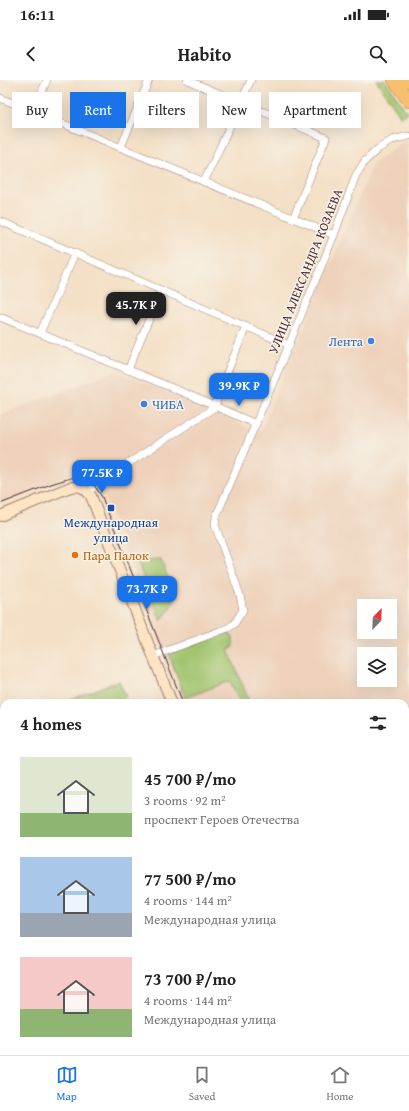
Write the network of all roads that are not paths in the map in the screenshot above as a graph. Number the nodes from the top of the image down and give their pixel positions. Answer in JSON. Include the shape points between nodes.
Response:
{"nodes":[{"id":1,"x":47,"y":80,"type":"edge"},
{"id":2,"x":149,"y":80,"type":"edge"},
{"id":3,"x":187,"y":80,"type":"edge"},
{"id":4,"x":251,"y":80,"type":"edge"},
{"id":5,"x":394,"y":80,"type":"edge"},
{"id":6,"x":42,"y":92,"type":"edge"},
{"id":7,"x":216,"y":92,"type":"edge"},
{"id":8,"x":246,"y":92,"type":"edge"},
{"id":9,"x":0,"y":98,"type":"edge"},
{"id":10,"x":409,"y":101,"type":"edge"},
{"id":11,"x":12,"y":103,"type":"edge"},
{"id":12,"x":261,"y":110,"type":"edge"},
{"id":13,"x":62,"y":124,"type":"edge"},
{"id":14,"x":229,"y":128,"type":"edge"},
{"id":15,"x":409,"y":136,"type":"edge"},
{"id":16,"x":121,"y":147,"type":"junction"},
{"id":17,"x":204,"y":182,"type":"junction"},
{"id":18,"x":292,"y":219,"type":"junction"},
{"id":19,"x":0,"y":221,"type":"edge"},
{"id":20,"x":334,"y":235,"type":"junction"},
{"id":21,"x":75,"y":253,"type":"junction"},
{"id":22,"x":161,"y":290,"type":"junction"},
{"id":23,"x":0,"y":317,"type":"edge"},
{"id":24,"x":246,"y":327,"type":"junction"},
{"id":25,"x":40,"y":333,"type":"junction"},
{"id":26,"x":289,"y":345,"type":"junction"},
{"id":27,"x":128,"y":370,"type":"junction"},
{"id":28,"x":215,"y":407,"type":"junction"},
{"id":29,"x":256,"y":424,"type":"junction"},
{"id":30,"x":88,"y":492,"type":"junction"},
{"id":31,"x":0,"y":516,"type":"edge"},
{"id":32,"x":153,"y":656,"type":"junction"},
{"id":33,"x":170,"y":699,"type":"edge"}],
"edges":[{"from":1,"to":6,"type":"street"},
{"from":2,"to":16,"type":"street"},
{"from":3,"to":7,"type":"street"},
{"from":4,"to":8,"type":"street"},
{"from":5,"to":10,"type":"highway"},
{"from":9,"to":11,"type":"street"},
{"from":12,"to":18,"type":"street","via":[[326,138]]},
{"from":13,"to":16,"type":"street"},
{"from":14,"to":17,"type":"street"},
{"from":15,"to":20,"type":"street","name":"УЛИЦА АЛЕКСАНДРА КОЗАЕВА","via":[[392,140],[365,161],[356,175]]},
{"from":16,"to":17,"type":"street"},
{"from":17,"to":18,"type":"street"},
{"from":18,"to":20,"type":"street"},
{"from":19,"to":21,"type":"street"},
{"from":20,"to":26,"type":"street","name":"УЛИЦА АЛЕКСАНДРА КОЗАЕВА"},
{"from":21,"to":22,"type":"street"},
{"from":21,"to":25,"type":"street"},
{"from":22,"to":24,"type":"street"},
{"from":22,"to":27,"type":"street"},
{"from":23,"to":25,"type":"street"},
{"from":24,"to":26,"type":"street"},
{"from":24,"to":28,"type":"street"},
{"from":25,"to":27,"type":"street"},
{"from":26,"to":29,"type":"street","name":"УЛИЦА АЛЕКСАНДРА КОЗАЕВА"},
{"from":27,"to":28,"type":"street"},
{"from":28,"to":29,"type":"street"},
{"from":28,"to":30,"type":"street"},
{"from":29,"to":32,"type":"street","name":"УЛИЦА АЛЕКСАНДРА КОЗАЕВА","via":[[220,504],[215,525],[240,594],[243,610],[234,624],[228,628]]},
{"from":30,"to":31,"type":"street","via":[[83,487],[68,488]]},
{"from":30,"to":32,"type":"street"},
{"from":32,"to":33,"type":"street"}]}
